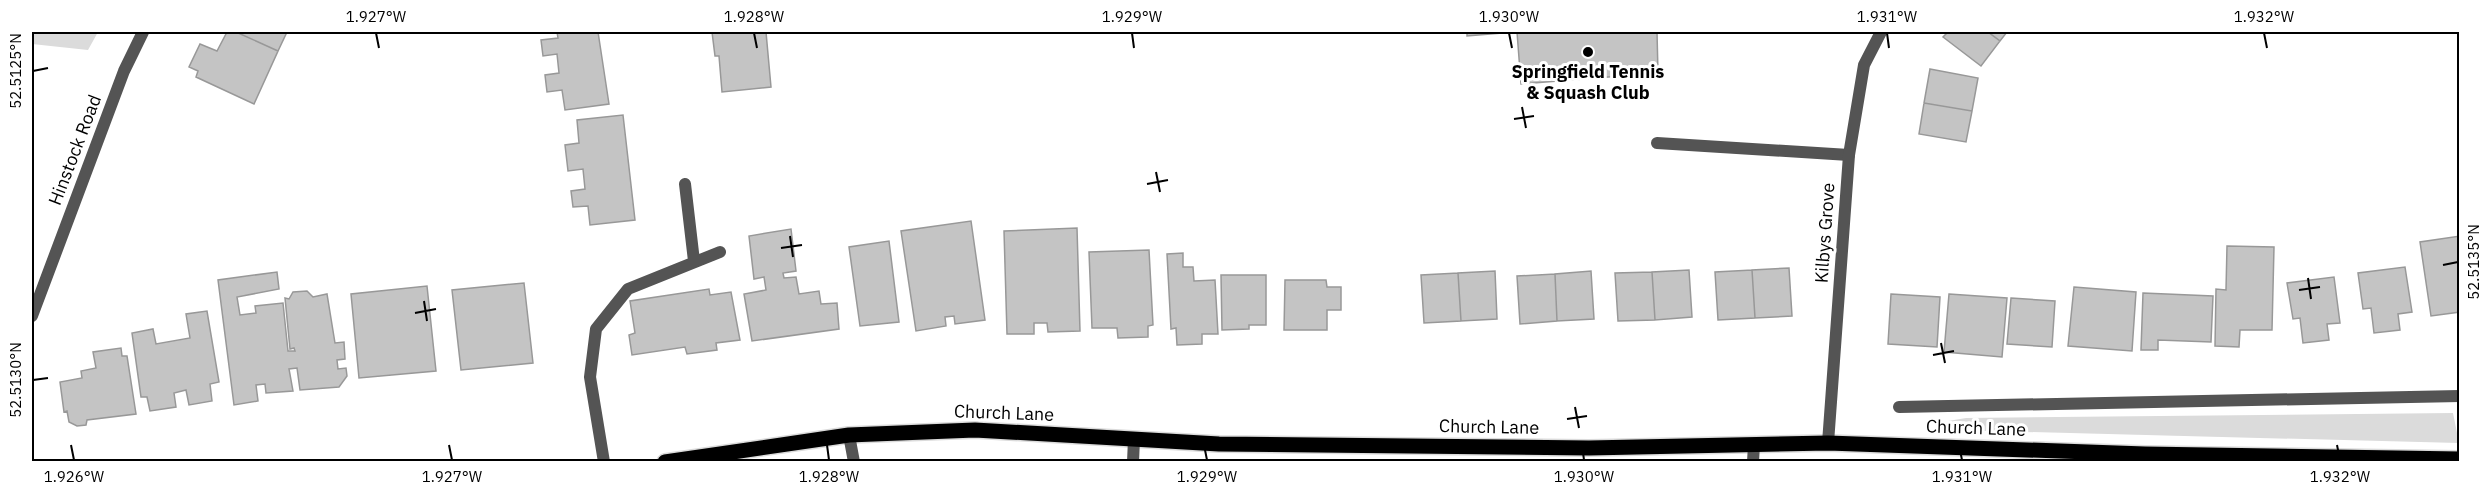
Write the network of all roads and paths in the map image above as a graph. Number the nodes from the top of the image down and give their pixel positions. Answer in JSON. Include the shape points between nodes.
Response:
{"nodes":[{"id":1,"x":143,"y":32,"type":"edge"},
{"id":2,"x":1881,"y":32,"type":"edge"},
{"id":3,"x":1657,"y":143,"type":"dead end"},
{"id":4,"x":1849,"y":155,"type":"junction"},
{"id":5,"x":686,"y":184,"type":"dead end"},
{"id":6,"x":720,"y":252,"type":"dead end"},
{"id":7,"x":694,"y":261,"type":"junction"},
{"id":8,"x":32,"y":316,"type":"edge"},
{"id":9,"x":2460,"y":396,"type":"edge"},
{"id":10,"x":1899,"y":407,"type":"dead end"},
{"id":11,"x":849,"y":435,"type":"junction"},
{"id":12,"x":1134,"y":439,"type":"junction"},
{"id":13,"x":1828,"y":442,"type":"junction"},
{"id":14,"x":1754,"y":444,"type":"junction"},
{"id":15,"x":2454,"y":460,"type":"edge"},
{"id":16,"x":604,"y":462,"type":"edge"},
{"id":17,"x":665,"y":462,"type":"edge"},
{"id":18,"x":854,"y":462,"type":"edge"},
{"id":19,"x":1133,"y":462,"type":"edge"},
{"id":20,"x":1754,"y":462,"type":"edge"}],
"edges":[{"from":1,"to":8,"type":"street","name":"Hinstock Road","via":[[124,71]]},
{"from":2,"to":4,"type":"street","name":"Kilbys Grove","via":[[1864,65]]},
{"from":3,"to":4,"type":"street"},
{"from":4,"to":13,"type":"street","name":"Kilbys Grove"},
{"from":5,"to":7,"type":"street"},
{"from":6,"to":7,"type":"street"},
{"from":7,"to":16,"type":"street","via":[[628,289],[596,329],[590,377]]},
{"from":9,"to":10,"type":"street","name":"Church Lane"},
{"from":11,"to":12,"type":"main road","name":"Church Lane","via":[[975,430]]},
{"from":11,"to":17,"type":"main road","name":"Church Lane"},
{"from":11,"to":18,"type":"street"},
{"from":12,"to":14,"type":"main road","name":"Church Lane","via":[[1219,444],[1589,448]]},
{"from":12,"to":19,"type":"street"},
{"from":13,"to":14,"type":"main road","name":"Church Lane"},
{"from":13,"to":15,"type":"main road","name":"Church Lane"},
{"from":14,"to":20,"type":"street"}]}
